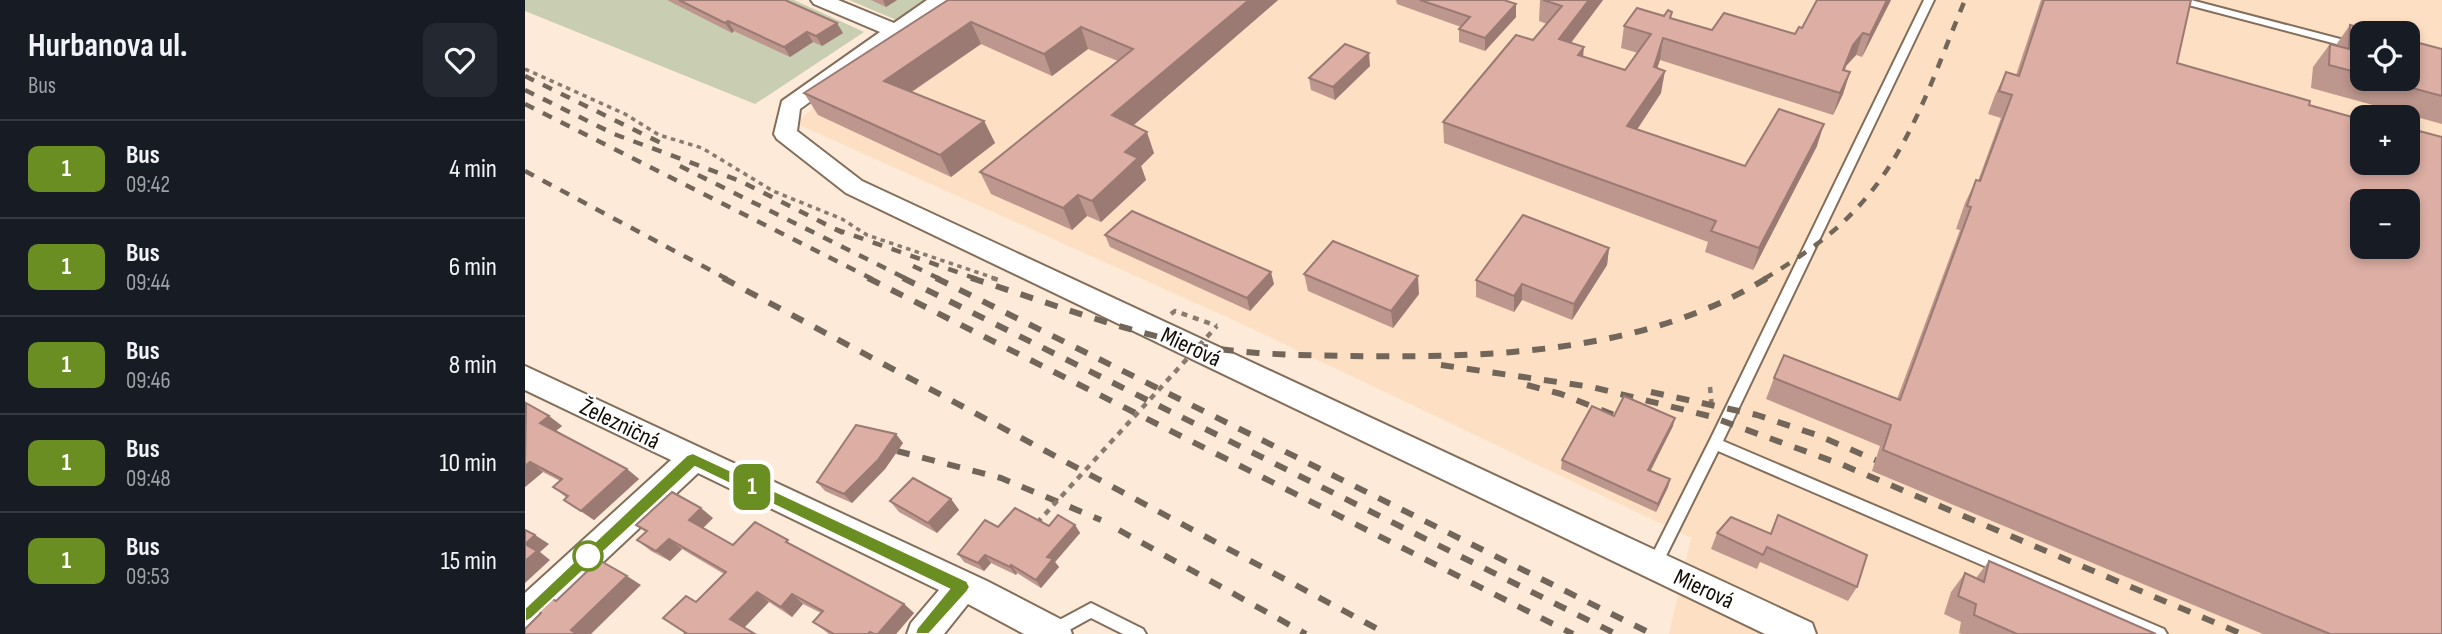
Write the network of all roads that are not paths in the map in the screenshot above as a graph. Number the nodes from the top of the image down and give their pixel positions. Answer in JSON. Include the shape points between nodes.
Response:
{"nodes":[{"id":1,"x":821,"y":0,"type":"edge"},
{"id":2,"x":940,"y":0,"type":"edge"},
{"id":3,"x":1929,"y":0,"type":"edge"},
{"id":4,"x":2180,"y":0,"type":"edge"},
{"id":5,"x":895,"y":31,"type":"junction"},
{"id":6,"x":2350,"y":45,"type":"edge"},
{"id":7,"x":525,"y":377,"type":"edge"},
{"id":8,"x":1715,"y":444,"type":"junction"},
{"id":9,"x":693,"y":459,"type":"junction"},
{"id":10,"x":1654,"y":565,"type":"junction"},
{"id":11,"x":962,"y":587,"type":"junction"},
{"id":12,"x":525,"y":614,"type":"edge"},
{"id":13,"x":1053,"y":633,"type":"edge"},
{"id":14,"x":923,"y":634,"type":"edge"},
{"id":15,"x":1138,"y":634,"type":"edge"},
{"id":16,"x":1800,"y":634,"type":"edge"},
{"id":17,"x":2159,"y":634,"type":"edge"}],
"edges":[{"from":1,"to":5,"type":"street"},
{"from":2,"to":5,"type":"street","name":"Mierová"},
{"from":3,"to":8,"type":"lane"},
{"from":4,"to":6,"type":"lane"},
{"from":5,"to":10,"type":"street","name":"Mierová","via":[[790,106],[785,134],[853,187]]},
{"from":7,"to":9,"type":"street","name":"Železničná"},
{"from":8,"to":10,"type":"lane"},
{"from":8,"to":17,"type":"lane"},
{"from":9,"to":11,"type":"street","name":"Železničná"},
{"from":9,"to":12,"type":"street"},
{"from":10,"to":16,"type":"street","name":"Mierová"},
{"from":11,"to":13,"type":"street","name":"Železničná"},
{"from":11,"to":14,"type":"street"},
{"from":13,"to":15,"type":"lane","via":[[1091,610]]}]}
